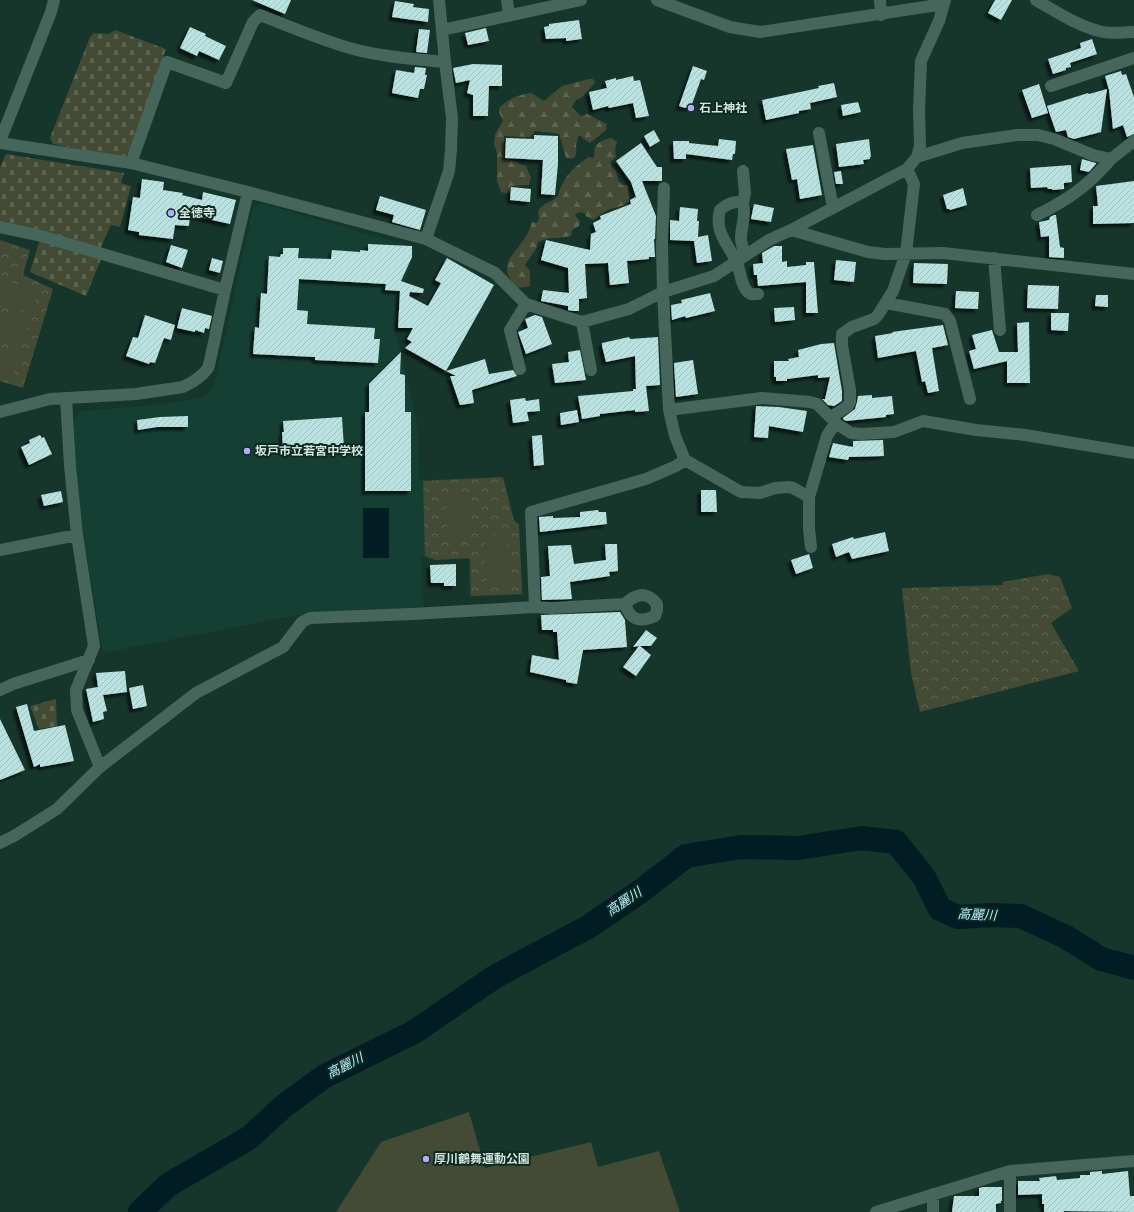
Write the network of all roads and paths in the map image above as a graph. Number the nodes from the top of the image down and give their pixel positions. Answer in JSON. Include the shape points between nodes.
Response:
{"nodes":[{"id":1,"x":54,"y":0,"type":"edge"},
{"id":2,"x":439,"y":0,"type":"edge"},
{"id":3,"x":507,"y":0,"type":"edge"},
{"id":4,"x":581,"y":0,"type":"edge"},
{"id":5,"x":657,"y":0,"type":"edge"},
{"id":6,"x":880,"y":0,"type":"edge"},
{"id":7,"x":1036,"y":0,"type":"edge"},
{"id":8,"x":938,"y":3,"type":"edge"},
{"id":9,"x":881,"y":15,"type":"junction"},
{"id":10,"x":508,"y":16,"type":"junction"},
{"id":11,"x":442,"y":30,"type":"junction"},
{"id":12,"x":1134,"y":32,"type":"edge"},
{"id":13,"x":1134,"y":58,"type":"edge"},
{"id":14,"x":445,"y":62,"type":"junction"},
{"id":15,"x":1051,"y":86,"type":"dead end"},
{"id":16,"x":819,"y":132,"type":"dead end"},
{"id":17,"x":1134,"y":141,"type":"edge"},
{"id":18,"x":0,"y":142,"type":"edge"},
{"id":19,"x":917,"y":157,"type":"junction"},
{"id":20,"x":1111,"y":159,"type":"junction"},
{"id":21,"x":131,"y":163,"type":"junction"},
{"id":22,"x":907,"y":168,"type":"junction"},
{"id":23,"x":742,"y":171,"type":"dead end"},
{"id":24,"x":664,"y":188,"type":"dead end"},
{"id":25,"x":248,"y":192,"type":"junction"},
{"id":26,"x":743,"y":203,"type":"junction"},
{"id":27,"x":833,"y":208,"type":"junction"},
{"id":28,"x":1037,"y":215,"type":"dead end"},
{"id":29,"x":0,"y":228,"type":"edge"},
{"id":30,"x":791,"y":230,"type":"junction"},
{"id":31,"x":426,"y":239,"type":"junction"},
{"id":32,"x":906,"y":253,"type":"junction"},
{"id":33,"x":741,"y":258,"type":"junction"},
{"id":34,"x":994,"y":258,"type":"junction"},
{"id":35,"x":1134,"y":274,"type":"edge"},
{"id":36,"x":225,"y":290,"type":"junction"},
{"id":37,"x":663,"y":292,"type":"junction"},
{"id":38,"x":758,"y":294,"type":"dead end"},
{"id":39,"x":886,"y":303,"type":"junction"},
{"id":40,"x":526,"y":304,"type":"junction"},
{"id":41,"x":582,"y":322,"type":"junction"},
{"id":42,"x":1000,"y":330,"type":"dead end"},
{"id":43,"x":520,"y":369,"type":"dead end"},
{"id":44,"x":591,"y":370,"type":"dead end"},
{"id":45,"x":66,"y":398,"type":"junction"},
{"id":46,"x":970,"y":399,"type":"dead end"},
{"id":47,"x":669,"y":410,"type":"junction"},
{"id":48,"x":0,"y":412,"type":"edge"},
{"id":49,"x":834,"y":420,"type":"junction"},
{"id":50,"x":1134,"y":453,"type":"edge"},
{"id":51,"x":685,"y":460,"type":"junction"},
{"id":52,"x":809,"y":497,"type":"junction"},
{"id":53,"x":77,"y":535,"type":"junction"},
{"id":54,"x":810,"y":547,"type":"dead end"},
{"id":55,"x":0,"y":550,"type":"edge"},
{"id":56,"x":625,"y":604,"type":"dead end"},
{"id":57,"x":535,"y":606,"type":"junction"},
{"id":58,"x":89,"y":660,"type":"junction"},
{"id":59,"x":0,"y":690,"type":"edge"},
{"id":60,"x":100,"y":767,"type":"junction"},
{"id":61,"x":0,"y":843,"type":"edge"},
{"id":62,"x":1134,"y":1161,"type":"edge"},
{"id":63,"x":1010,"y":1171,"type":"junction"},
{"id":64,"x":933,"y":1194,"type":"junction"},
{"id":65,"x":876,"y":1212,"type":"edge"},
{"id":66,"x":933,"y":1212,"type":"edge"},
{"id":67,"x":1010,"y":1212,"type":"edge"}],
"edges":[{"from":1,"to":18,"type":"street"},
{"from":2,"to":11,"type":"street"},
{"from":3,"to":10,"type":"street"},
{"from":4,"to":10,"type":"street"},
{"from":5,"to":9,"type":"street","via":[[730,27],[760,32]]},
{"from":6,"to":9,"type":"street"},
{"from":7,"to":12,"type":"street","via":[[1068,19],[1092,29],[1105,32]]},
{"from":8,"to":9,"type":"street"},
{"from":8,"to":19,"type":"street","via":[[939,21],[921,62],[920,146]]},
{"from":10,"to":11,"type":"street"},
{"from":11,"to":14,"type":"street"},
{"from":13,"to":15,"type":"street"},
{"from":14,"to":21,"type":"street","via":[[399,58],[353,49],[260,14],[253,22],[226,83],[167,62]]},
{"from":14,"to":31,"type":"street","via":[[452,118],[449,171]]},
{"from":16,"to":27,"type":"street"},
{"from":17,"to":20,"type":"street"},
{"from":18,"to":21,"type":"street"},
{"from":19,"to":20,"type":"street","via":[[962,143],[995,137],[1038,135]]},
{"from":19,"to":22,"type":"street"},
{"from":20,"to":28,"type":"street","via":[[1079,191]]},
{"from":21,"to":25,"type":"street"},
{"from":22,"to":27,"type":"street"},
{"from":22,"to":32,"type":"street","via":[[914,184]]},
{"from":23,"to":26,"type":"street"},
{"from":24,"to":37,"type":"street"},
{"from":25,"to":31,"type":"street"},
{"from":25,"to":36,"type":"street"},
{"from":26,"to":33,"type":"street","via":[[745,218],[740,238]]},
{"from":26,"to":33,"type":"street","via":[[731,202],[720,210],[718,217],[723,240]]},
{"from":27,"to":30,"type":"street"},
{"from":29,"to":36,"type":"street","via":[[41,236]]},
{"from":30,"to":32,"type":"street","via":[[868,252]]},
{"from":30,"to":33,"type":"street"},
{"from":31,"to":40,"type":"street","via":[[495,273]]},
{"from":32,"to":34,"type":"street","via":[[943,253]]},
{"from":32,"to":39,"type":"street","via":[[893,291]]},
{"from":33,"to":37,"type":"street","via":[[714,276]]},
{"from":33,"to":38,"type":"street","via":[[742,282],[747,292]]},
{"from":34,"to":35,"type":"street"},
{"from":34,"to":42,"type":"street"},
{"from":36,"to":45,"type":"street","via":[[208,368],[194,381],[183,387],[136,394]]},
{"from":37,"to":41,"type":"street","via":[[629,310]]},
{"from":37,"to":47,"type":"street"},
{"from":39,"to":46,"type":"street","via":[[945,314],[950,320]]},
{"from":39,"to":49,"type":"street","via":[[874,319],[852,327],[842,334],[850,402]]},
{"from":40,"to":41,"type":"street"},
{"from":40,"to":43,"type":"street","via":[[510,330]]},
{"from":41,"to":44,"type":"street"},
{"from":45,"to":48,"type":"street","via":[[50,399]]},
{"from":45,"to":53,"type":"street"},
{"from":47,"to":49,"type":"street","via":[[762,398],[817,404]]},
{"from":47,"to":51,"type":"street","via":[[675,436]]},
{"from":49,"to":50,"type":"street","via":[[851,433],[894,432],[923,421]]},
{"from":49,"to":52,"type":"street"},
{"from":51,"to":52,"type":"street","via":[[741,492],[760,493],[788,487]]},
{"from":51,"to":57,"type":"street","via":[[646,479],[531,512]]},
{"from":52,"to":54,"type":"street"},
{"from":53,"to":55,"type":"street"},
{"from":53,"to":58,"type":"street","via":[[94,646]]},
{"from":56,"to":57,"type":"street","via":[[551,608]]},
{"from":57,"to":60,"type":"street","via":[[310,618],[302,622],[283,647],[196,693]]},
{"from":58,"to":59,"type":"street"},
{"from":58,"to":60,"type":"street","via":[[76,690],[77,710]]},
{"from":60,"to":61,"type":"street","via":[[57,809]]},
{"from":62,"to":63,"type":"street"},
{"from":63,"to":64,"type":"street"},
{"from":63,"to":67,"type":"street"},
{"from":64,"to":65,"type":"street"},
{"from":64,"to":66,"type":"street"}]}
